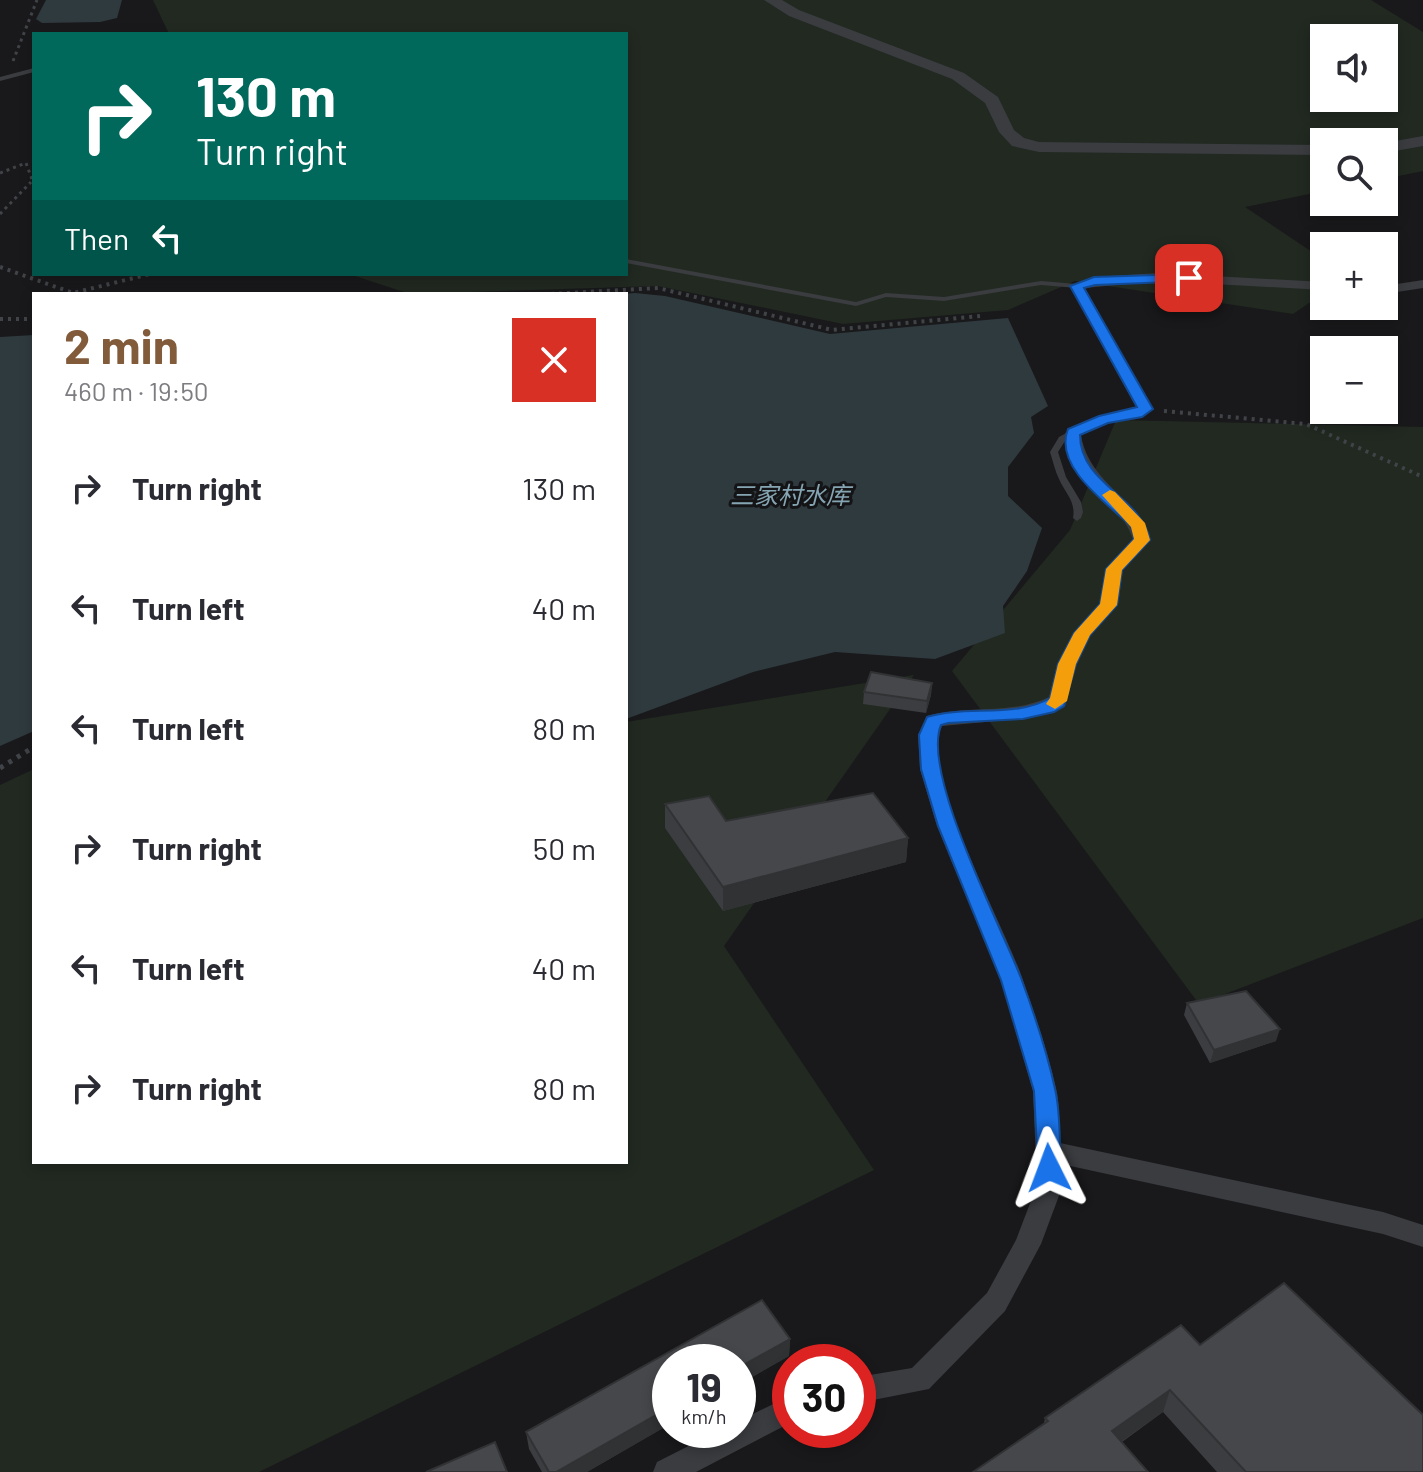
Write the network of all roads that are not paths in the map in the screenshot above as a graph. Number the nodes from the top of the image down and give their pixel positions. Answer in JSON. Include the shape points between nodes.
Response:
{"nodes":[{"id":1,"x":771,"y":0,"type":"edge"},
{"id":2,"x":32,"y":70,"type":"edge"},
{"id":3,"x":0,"y":79,"type":"edge"},
{"id":4,"x":1423,"y":141,"type":"edge"},
{"id":5,"x":1398,"y":145,"type":"edge"},
{"id":6,"x":1310,"y":150,"type":"edge"},
{"id":7,"x":628,"y":261,"type":"edge"},
{"id":8,"x":1423,"y":284,"type":"edge"},
{"id":9,"x":1310,"y":285,"type":"edge"},
{"id":10,"x":1077,"y":286,"type":"junction"},
{"id":11,"x":1398,"y":288,"type":"edge"},
{"id":12,"x":1073,"y":433,"type":"junction"},
{"id":13,"x":1077,"y":518,"type":"dead end"},
{"id":14,"x":1048,"y":1151,"type":"junction"},
{"id":15,"x":1423,"y":1236,"type":"edge"},
{"id":16,"x":876,"y":1387,"type":"edge"},
{"id":17,"x":772,"y":1418,"type":"edge"},
{"id":18,"x":667,"y":1472,"type":"edge"}],
"edges":[{"from":1,"to":6,"type":"street","via":[[958,76],[992,100],[1007,132],[1018,142],[1039,147]]},
{"from":2,"to":3,"type":"lane"},
{"from":4,"to":5,"type":"street"},
{"from":7,"to":10,"type":"lane","via":[[856,304],[886,295],[944,299],[1041,283]]},
{"from":8,"to":11,"type":"street"},
{"from":9,"to":10,"type":"street","via":[[1158,277]]},
{"from":10,"to":12,"type":"street","via":[[1145,409]]},
{"from":12,"to":13,"type":"lane","via":[[1054,452],[1063,481],[1077,501]]},
{"from":12,"to":14,"type":"street","via":[[1073,450],[1085,473],[1139,526],[1142,540],[1114,569],[1109,605],[1082,633],[1058,701],[1023,713],[947,717],[934,721],[928,735],[930,769],[948,826],[1012,980],[1045,1091]]},
{"from":14,"to":15,"type":"street"},
{"from":14,"to":16,"type":"street","via":[[1050,1185],[1028,1244],[996,1302],[919,1380]]},
{"from":17,"to":18,"type":"street"}]}
